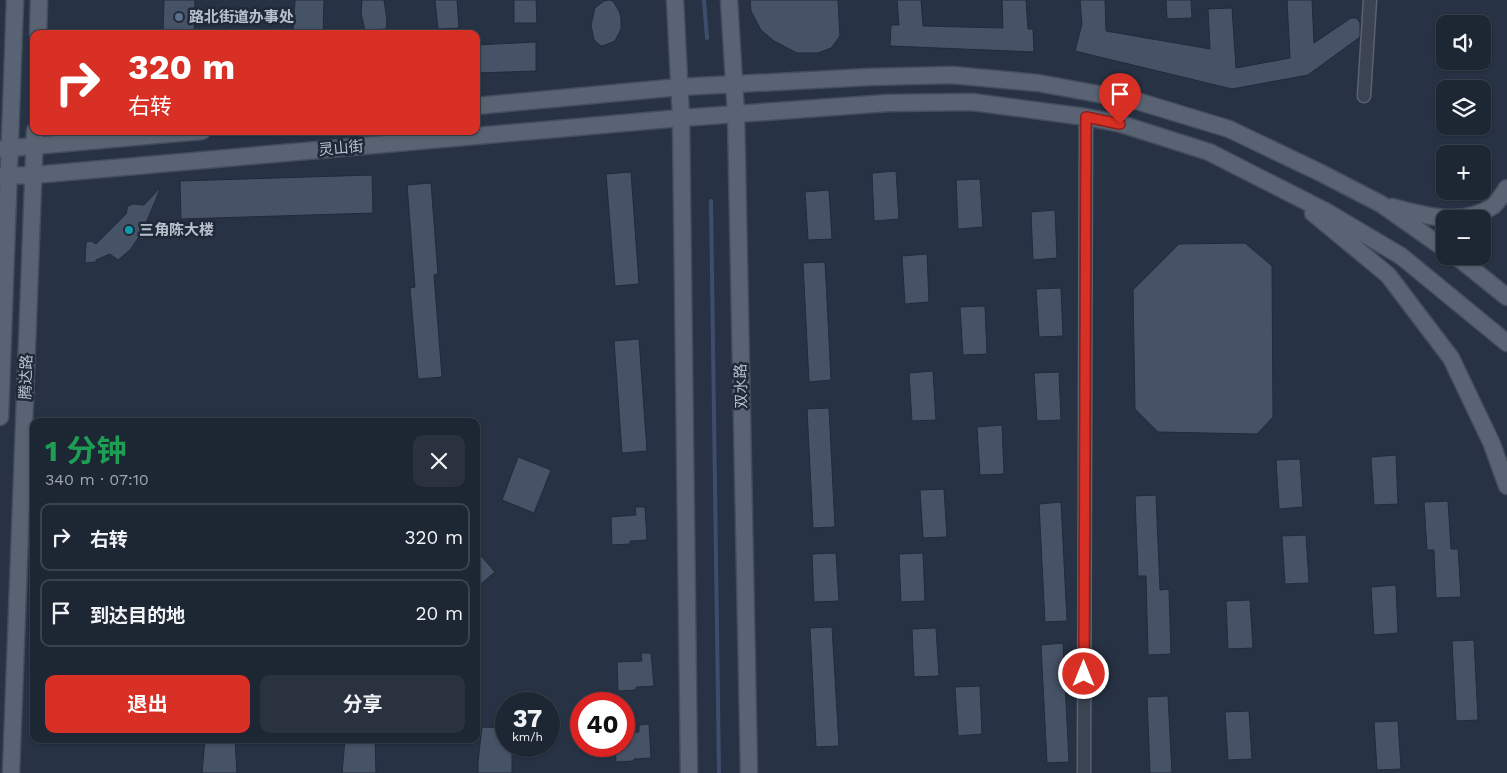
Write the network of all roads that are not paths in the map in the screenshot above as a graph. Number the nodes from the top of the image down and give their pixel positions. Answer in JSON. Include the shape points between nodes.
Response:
{"nodes":[{"id":1,"x":15,"y":0,"type":"edge"},
{"id":2,"x":39,"y":0,"type":"edge"},
{"id":3,"x":675,"y":0,"type":"edge"},
{"id":4,"x":729,"y":0,"type":"edge"},
{"id":5,"x":1370,"y":0,"type":"edge"},
{"id":6,"x":38,"y":30,"type":"edge"},
{"id":7,"x":734,"y":84,"type":"junction"},
{"id":8,"x":680,"y":87,"type":"junction"},
{"id":9,"x":1364,"y":96,"type":"dead end"},
{"id":10,"x":480,"y":106,"type":"edge"},
{"id":11,"x":736,"y":114,"type":"junction"},
{"id":12,"x":1086,"y":117,"type":"junction"},
{"id":13,"x":681,"y":118,"type":"junction"},
{"id":14,"x":118,"y":135,"type":"edge"},
{"id":15,"x":35,"y":139,"type":"edge"},
{"id":16,"x":5,"y":149,"type":"edge"},
{"id":17,"x":5,"y":175,"type":"edge"},
{"id":18,"x":34,"y":175,"type":"junction"},
{"id":19,"x":1507,"y":188,"type":"edge"},
{"id":20,"x":1289,"y":193,"type":"junction"},
{"id":21,"x":1381,"y":204,"type":"junction"},
{"id":22,"x":1436,"y":243,"type":"edge"},
{"id":23,"x":1467,"y":265,"type":"edge"},
{"id":24,"x":1507,"y":297,"type":"edge"},
{"id":25,"x":1507,"y":343,"type":"edge"},
{"id":26,"x":0,"y":417,"type":"edge"},
{"id":27,"x":1507,"y":486,"type":"edge"},
{"id":28,"x":11,"y":773,"type":"edge"},
{"id":29,"x":689,"y":773,"type":"edge"},
{"id":30,"x":749,"y":773,"type":"edge"},
{"id":31,"x":1084,"y":773,"type":"edge"}],
"edges":[{"from":1,"to":16,"type":"main road","name":"腾达路"},
{"from":2,"to":6,"type":"main road"},
{"from":3,"to":8,"type":"main road"},
{"from":4,"to":7,"type":"main road","name":"双水路"},
{"from":5,"to":9,"type":"street"},
{"from":7,"to":8,"type":"main road"},
{"from":7,"to":11,"type":"main road","name":"双水路"},
{"from":7,"to":21,"type":"main road","via":[[952,75],[1038,83],[1127,99],[1229,130]]},
{"from":8,"to":10,"type":"main road"},
{"from":8,"to":13,"type":"main road"},
{"from":11,"to":12,"type":"main road","name":"灵山街","via":[[972,102]]},
{"from":11,"to":13,"type":"main road","name":"灵山街"},
{"from":11,"to":30,"type":"main road","name":"双水路"},
{"from":12,"to":20,"type":"main road","name":"灵山街","via":[[1120,124],[1208,152]]},
{"from":12,"to":31,"type":"street"},
{"from":13,"to":18,"type":"main road","name":"灵山街"},
{"from":13,"to":29,"type":"main road"},
{"from":14,"to":15,"type":"main road"},
{"from":15,"to":16,"type":"main road"},
{"from":15,"to":18,"type":"main road","name":"腾达路"},
{"from":16,"to":17,"type":"main road","name":"腾达路"},
{"from":17,"to":18,"type":"main road","name":"灵山街"},
{"from":17,"to":26,"type":"main road","name":"腾达路"},
{"from":18,"to":28,"type":"main road","name":"腾达路"},
{"from":19,"to":21,"type":"main road","via":[[1494,206],[1469,218],[1423,216]]},
{"from":20,"to":25,"type":"main road","via":[[1401,256]]},
{"from":20,"to":27,"type":"main road","via":[[1388,275],[1452,358],[1492,444]]},
{"from":21,"to":22,"type":"main road"},
{"from":23,"to":24,"type":"main road"}]}
